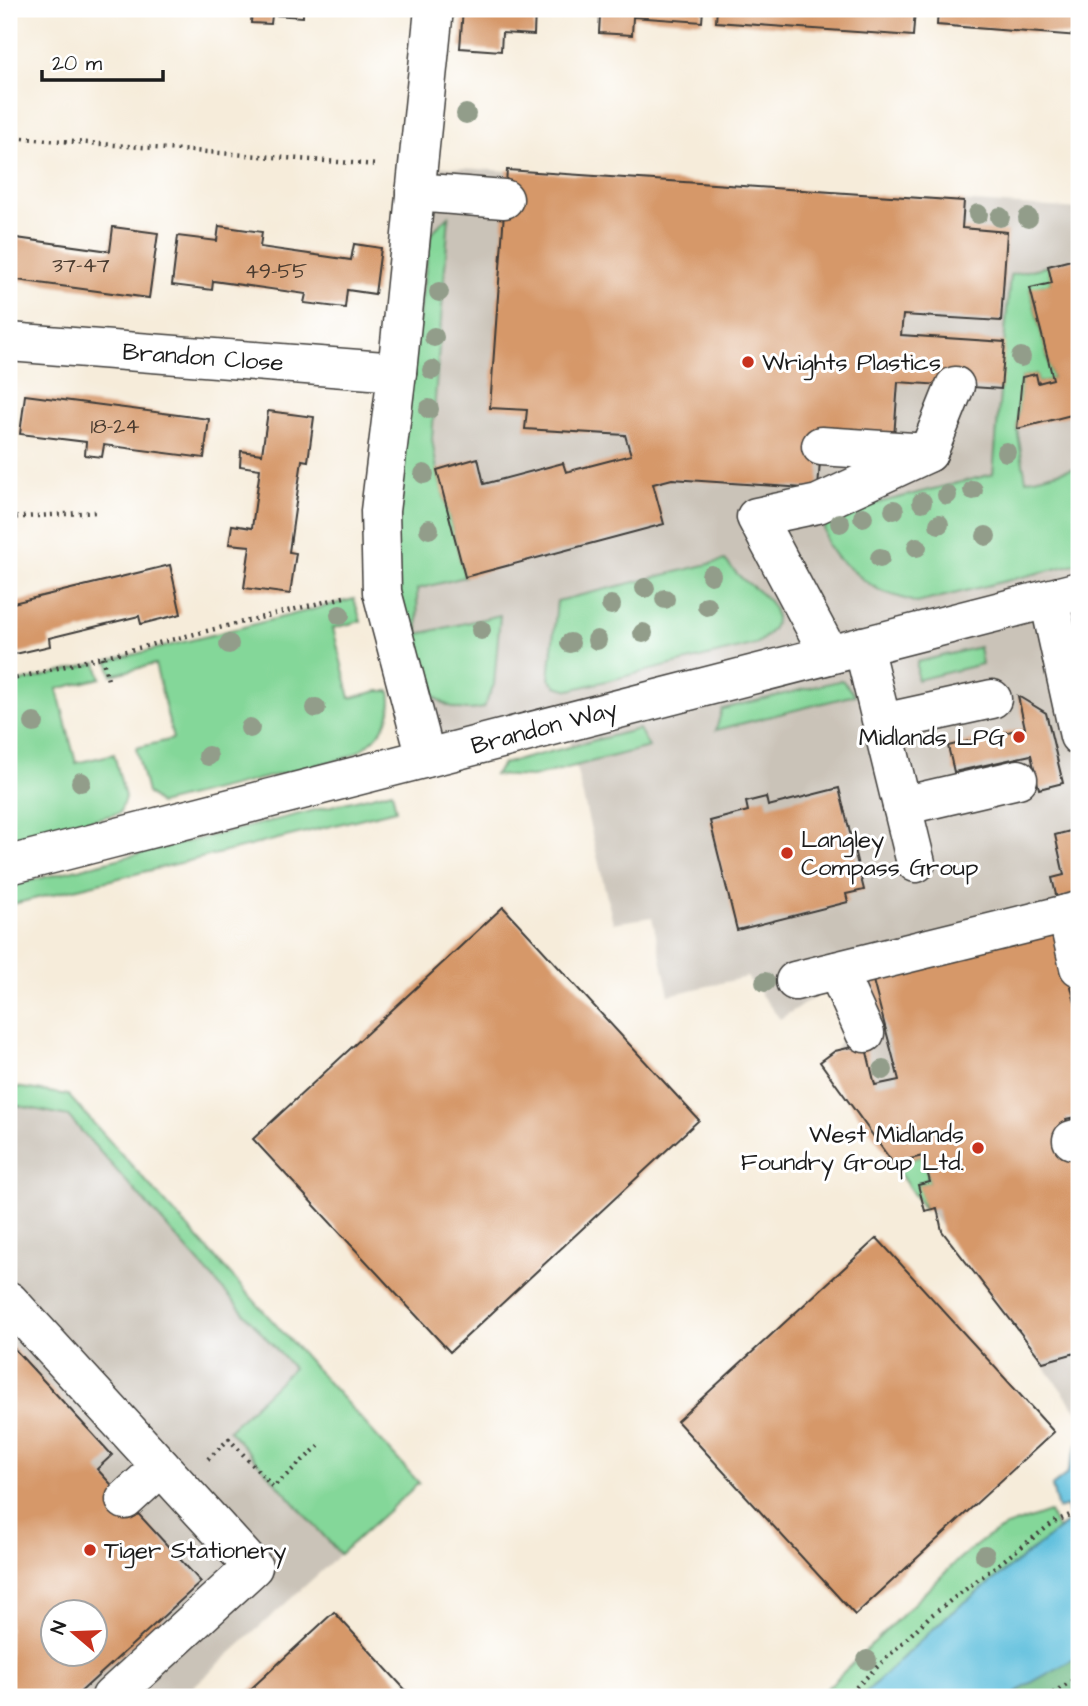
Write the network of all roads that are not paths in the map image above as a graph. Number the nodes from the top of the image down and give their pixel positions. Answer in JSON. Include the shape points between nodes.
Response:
{"nodes":[{"id":1,"x":434,"y":9,"type":"edge"},
{"id":2,"x":402,"y":179,"type":"junction"},
{"id":3,"x":505,"y":199,"type":"dead end"},
{"id":4,"x":9,"y":342,"type":"edge"},
{"id":5,"x":397,"y":372,"type":"junction"},
{"id":6,"x":955,"y":386,"type":"dead end"},
{"id":7,"x":821,"y":446,"type":"dead end"},
{"id":8,"x":928,"y":453,"type":"junction"},
{"id":9,"x":1064,"y":595,"type":"edge"},
{"id":10,"x":846,"y":650,"type":"junction"},
{"id":11,"x":992,"y":698,"type":"dead end"},
{"id":12,"x":882,"y":723,"type":"junction"},
{"id":13,"x":1079,"y":736,"type":"edge"},
{"id":14,"x":426,"y":758,"type":"junction"},
{"id":15,"x":1018,"y":779,"type":"dead end"},
{"id":16,"x":902,"y":806,"type":"junction"},
{"id":17,"x":916,"y":863,"type":"dead end"},
{"id":18,"x":9,"y":865,"type":"edge"},
{"id":19,"x":1073,"y":913,"type":"edge"},
{"id":20,"x":1079,"y":967,"type":"edge"},
{"id":21,"x":795,"y":981,"type":"dead end"},
{"id":22,"x":9,"y":1301,"type":"edge"},
{"id":23,"x":170,"y":1476,"type":"junction"},
{"id":24,"x":125,"y":1500,"type":"dead end"},
{"id":25,"x":111,"y":1697,"type":"edge"}],
"edges":[{"from":1,"to":2,"type":"street"},
{"from":2,"to":3,"type":"street"},
{"from":2,"to":5,"type":"street"},
{"from":4,"to":5,"type":"street","name":"Brandon Close"},
{"from":5,"to":14,"type":"street","via":[[380,512],[382,592]]},
{"from":6,"to":8,"type":"street"},
{"from":7,"to":8,"type":"street"},
{"from":8,"to":10,"type":"street","via":[[818,504],[756,517]]},
{"from":9,"to":10,"type":"street","name":"Brandon Way"},
{"from":9,"to":13,"type":"street"},
{"from":10,"to":12,"type":"street"},
{"from":10,"to":14,"type":"street","name":"Brandon Way"},
{"from":11,"to":12,"type":"street"},
{"from":12,"to":16,"type":"street"},
{"from":14,"to":18,"type":"street","name":"Brandon Way"},
{"from":15,"to":16,"type":"street"},
{"from":16,"to":17,"type":"street"},
{"from":19,"to":20,"type":"street"},
{"from":19,"to":21,"type":"street","via":[[874,994],[837,971]]},
{"from":22,"to":23,"type":"street"},
{"from":23,"to":24,"type":"street"},
{"from":23,"to":25,"type":"street","via":[[253,1567],[155,1640]]}]}
